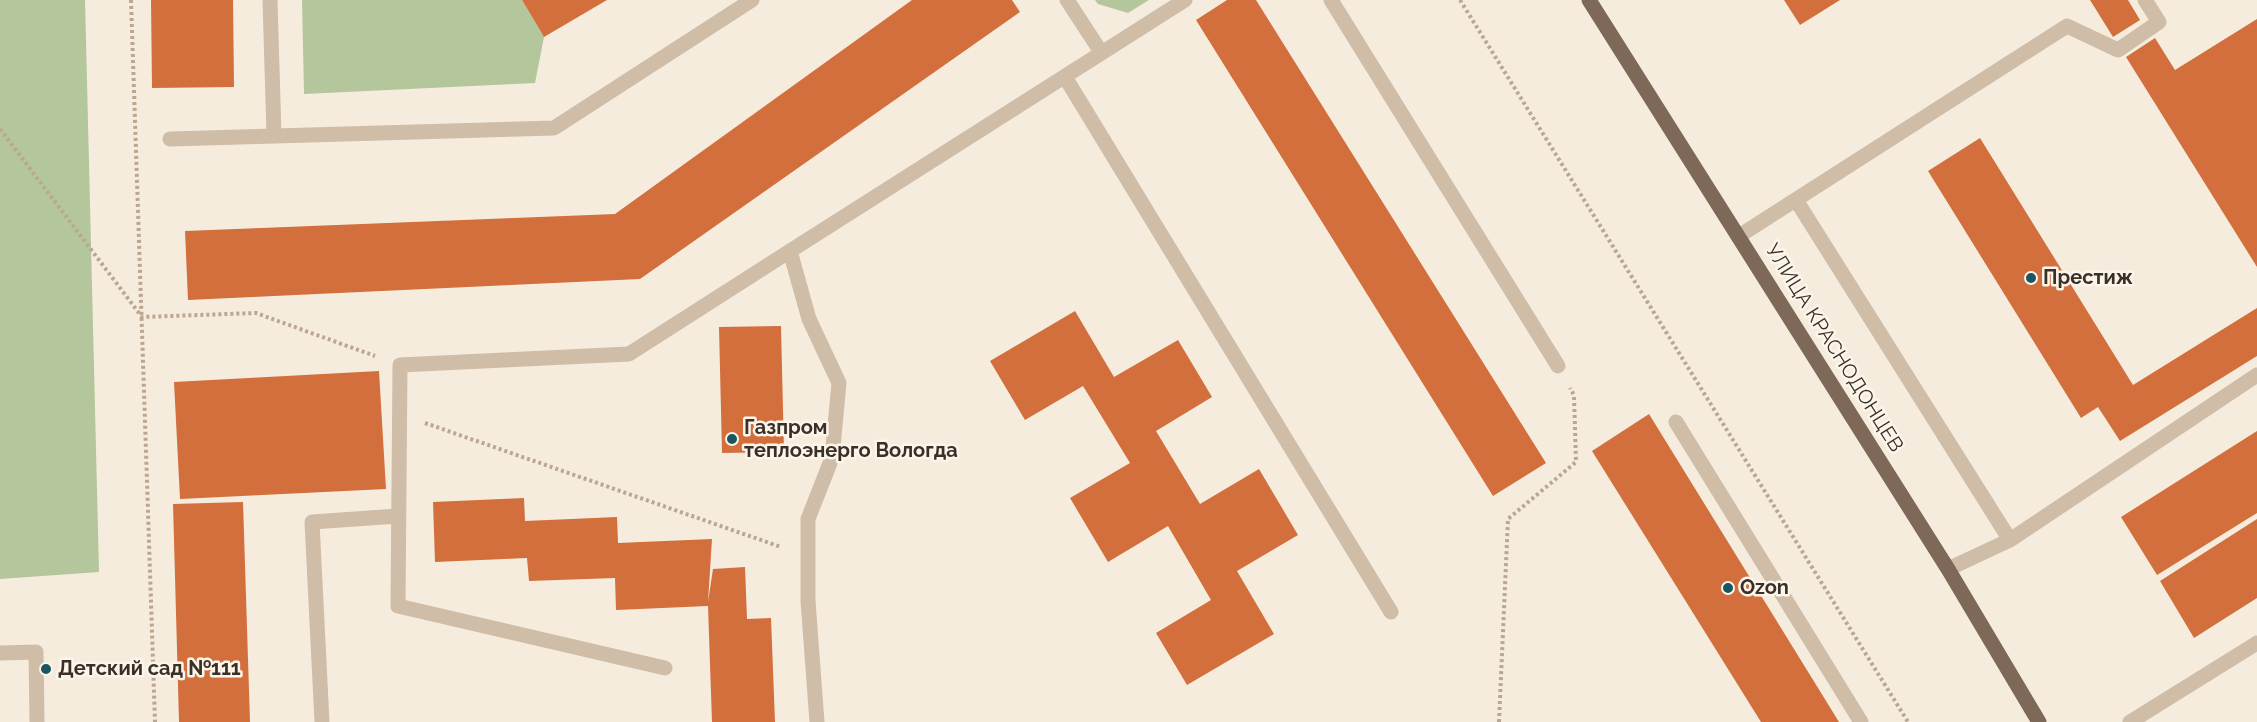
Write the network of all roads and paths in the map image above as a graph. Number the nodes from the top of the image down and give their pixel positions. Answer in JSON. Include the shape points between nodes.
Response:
{"nodes":[{"id":1,"x":131,"y":0,"type":"edge"},
{"id":2,"x":270,"y":0,"type":"edge"},
{"id":3,"x":752,"y":0,"type":"edge"},
{"id":4,"x":1067,"y":0,"type":"edge"},
{"id":5,"x":1185,"y":0,"type":"edge"},
{"id":6,"x":1331,"y":0,"type":"edge"},
{"id":7,"x":1460,"y":0,"type":"edge"},
{"id":8,"x":1589,"y":0,"type":"edge"},
{"id":9,"x":2145,"y":0,"type":"edge"},
{"id":10,"x":1101,"y":52,"type":"junction"},
{"id":11,"x":1065,"y":77,"type":"junction"},
{"id":12,"x":0,"y":129,"type":"edge"},
{"id":13,"x":274,"y":135,"type":"junction"},
{"id":14,"x":170,"y":139,"type":"dead end"},
{"id":15,"x":1796,"y":200,"type":"junction"},
{"id":16,"x":1738,"y":236,"type":"junction"},
{"id":17,"x":790,"y":251,"type":"junction"},
{"id":18,"x":142,"y":316,"type":"junction"},
{"id":19,"x":399,"y":365,"type":"junction"},
{"id":20,"x":1558,"y":366,"type":"joint"},
{"id":21,"x":2257,"y":375,"type":"edge"},
{"id":22,"x":399,"y":414,"type":"junction"},
{"id":23,"x":1676,"y":422,"type":"dead end"},
{"id":24,"x":398,"y":516,"type":"junction"},
{"id":25,"x":2010,"y":540,"type":"junction"},
{"id":26,"x":808,"y":556,"type":"junction"},
{"id":27,"x":1948,"y":569,"type":"junction"},
{"id":28,"x":1391,"y":612,"type":"dead end"},
{"id":29,"x":2257,"y":643,"type":"edge"},
{"id":30,"x":0,"y":653,"type":"edge"},
{"id":31,"x":664,"y":668,"type":"dead end"},
{"id":32,"x":37,"y":722,"type":"edge"},
{"id":33,"x":155,"y":722,"type":"edge"},
{"id":34,"x":322,"y":722,"type":"edge"},
{"id":35,"x":817,"y":722,"type":"edge"},
{"id":36,"x":1499,"y":722,"type":"edge"},
{"id":37,"x":1861,"y":722,"type":"edge"},
{"id":38,"x":1908,"y":722,"type":"edge"},
{"id":39,"x":2039,"y":722,"type":"edge"},
{"id":40,"x":2130,"y":722,"type":"edge"}],
"edges":[{"from":1,"to":18,"type":"path"},
{"from":2,"to":13,"type":"lane"},
{"from":3,"to":13,"type":"lane","via":[[554,129]]},
{"from":4,"to":10,"type":"lane"},
{"from":5,"to":10,"type":"lane"},
{"from":6,"to":20,"type":"lane"},
{"from":7,"to":38,"type":"path"},
{"from":8,"to":16,"type":"main road","name":"УЛИЦА КРАСНОДОНЦЕВ"},
{"from":9,"to":15,"type":"lane","via":[[2159,22],[2118,50],[2067,26]]},
{"from":10,"to":11,"type":"lane"},
{"from":11,"to":17,"type":"lane"},
{"from":11,"to":28,"type":"lane"},
{"from":12,"to":18,"type":"path"},
{"from":13,"to":14,"type":"lane"},
{"from":15,"to":16,"type":"lane"},
{"from":15,"to":25,"type":"lane"},
{"from":16,"to":27,"type":"main road","name":"УЛИЦА КРАСНОДОНЦЕВ"},
{"from":17,"to":19,"type":"lane","via":[[629,354]]},
{"from":17,"to":26,"type":"lane","via":[[808,319],[839,383],[832,458],[808,519]]},
{"from":18,"to":19,"type":"path","via":[[256,313]]},
{"from":18,"to":33,"type":"path"},
{"from":19,"to":22,"type":"lane"},
{"from":20,"to":36,"type":"path","via":[[1574,395],[1576,462],[1508,519]]},
{"from":21,"to":25,"type":"lane"},
{"from":22,"to":24,"type":"lane"},
{"from":22,"to":26,"type":"path"},
{"from":23,"to":37,"type":"lane"},
{"from":24,"to":31,"type":"lane","via":[[398,606]]},
{"from":24,"to":34,"type":"lane","via":[[312,522]]},
{"from":25,"to":27,"type":"lane"},
{"from":26,"to":35,"type":"lane"},
{"from":27,"to":39,"type":"main road","name":"УЛИЦА КРАСНОДОНЦЕВ"},
{"from":29,"to":40,"type":"lane"},
{"from":30,"to":32,"type":"lane","via":[[36,652]]}]}
